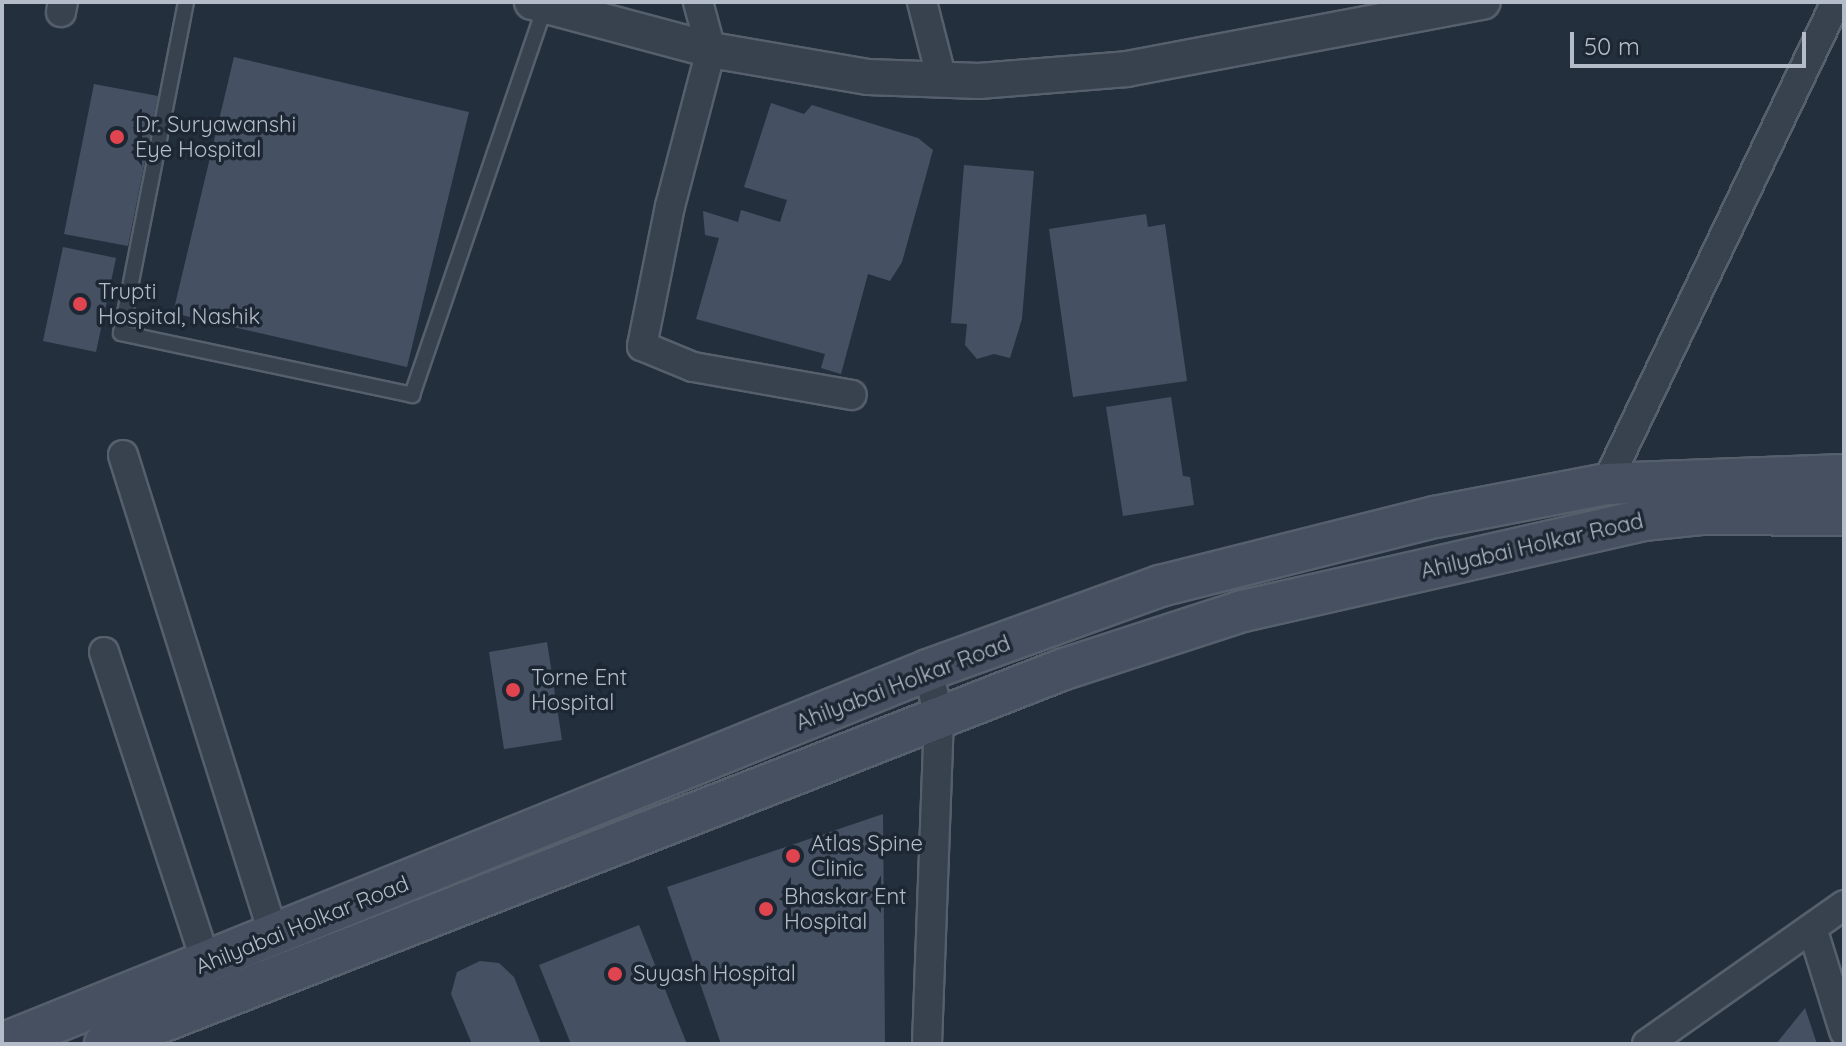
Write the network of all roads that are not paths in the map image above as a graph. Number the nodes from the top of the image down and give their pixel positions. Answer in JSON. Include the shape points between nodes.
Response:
{"nodes":[{"id":1,"x":186,"y":2,"type":"edge"},
{"id":2,"x":698,"y":2,"type":"edge"},
{"id":3,"x":922,"y":2,"type":"edge"},
{"id":4,"x":1483,"y":2,"type":"edge"},
{"id":5,"x":1836,"y":2,"type":"edge"},
{"id":6,"x":538,"y":4,"type":"edge"},
{"id":7,"x":1396,"y":10,"type":"edge"},
{"id":8,"x":711,"y":50,"type":"junction"},
{"id":9,"x":942,"y":80,"type":"junction"},
{"id":10,"x":852,"y":395,"type":"dead end"},
{"id":11,"x":123,"y":455,"type":"dead end"},
{"id":12,"x":1844,"y":475,"type":"edge"},
{"id":13,"x":1606,"y":484,"type":"junction"},
{"id":14,"x":1844,"y":515,"type":"edge"},
{"id":15,"x":104,"y":652,"type":"dead end"},
{"id":16,"x":928,"y":670,"type":"junction"},
{"id":17,"x":939,"y":718,"type":"junction"},
{"id":18,"x":1844,"y":905,"type":"edge"},
{"id":19,"x":1812,"y":928,"type":"junction"},
{"id":20,"x":274,"y":936,"type":"junction"},
{"id":21,"x":207,"y":965,"type":"junction"},
{"id":22,"x":1844,"y":1031,"type":"edge"},
{"id":23,"x":2,"y":1044,"type":"edge"},
{"id":24,"x":105,"y":1044,"type":"edge"},
{"id":25,"x":927,"y":1044,"type":"edge"},
{"id":26,"x":1647,"y":1044,"type":"edge"}],
"edges":[{"from":1,"to":6,"type":"lane","via":[[121,333],[412,395]]},
{"from":2,"to":8,"type":"street"},
{"from":3,"to":9,"type":"street"},
{"from":4,"to":7,"type":"street"},
{"from":5,"to":13,"type":"street"},
{"from":6,"to":8,"type":"street"},
{"from":7,"to":9,"type":"street","via":[[1127,69]]},
{"from":8,"to":9,"type":"street","via":[[868,77]]},
{"from":8,"to":10,"type":"street","via":[[670,206],[642,346],[693,367]]},
{"from":11,"to":20,"type":"street"},
{"from":12,"to":13,"type":"main road","name":"Ahilyabai Holkar Road"},
{"from":13,"to":16,"type":"main road","name":"Ahilyabai Holkar Road","via":[[1435,517],[1160,586]]},
{"from":14,"to":17,"type":"main road","name":"Ahilyabai Holkar Road","via":[[1701,514],[1628,523],[1243,611],[1064,669]]},
{"from":15,"to":21,"type":"street"},
{"from":16,"to":17,"type":"street"},
{"from":16,"to":20,"type":"main road","name":"Ahilyabai Holkar Road"},
{"from":17,"to":24,"type":"main road","name":"Ahilyabai Holkar Road"},
{"from":17,"to":25,"type":"street"},
{"from":18,"to":19,"type":"street"},
{"from":19,"to":22,"type":"street"},
{"from":19,"to":26,"type":"street"},
{"from":20,"to":21,"type":"main road","name":"Ahilyabai Holkar Road"},
{"from":21,"to":23,"type":"main road","name":"Ahilyabai Holkar Road"}]}
